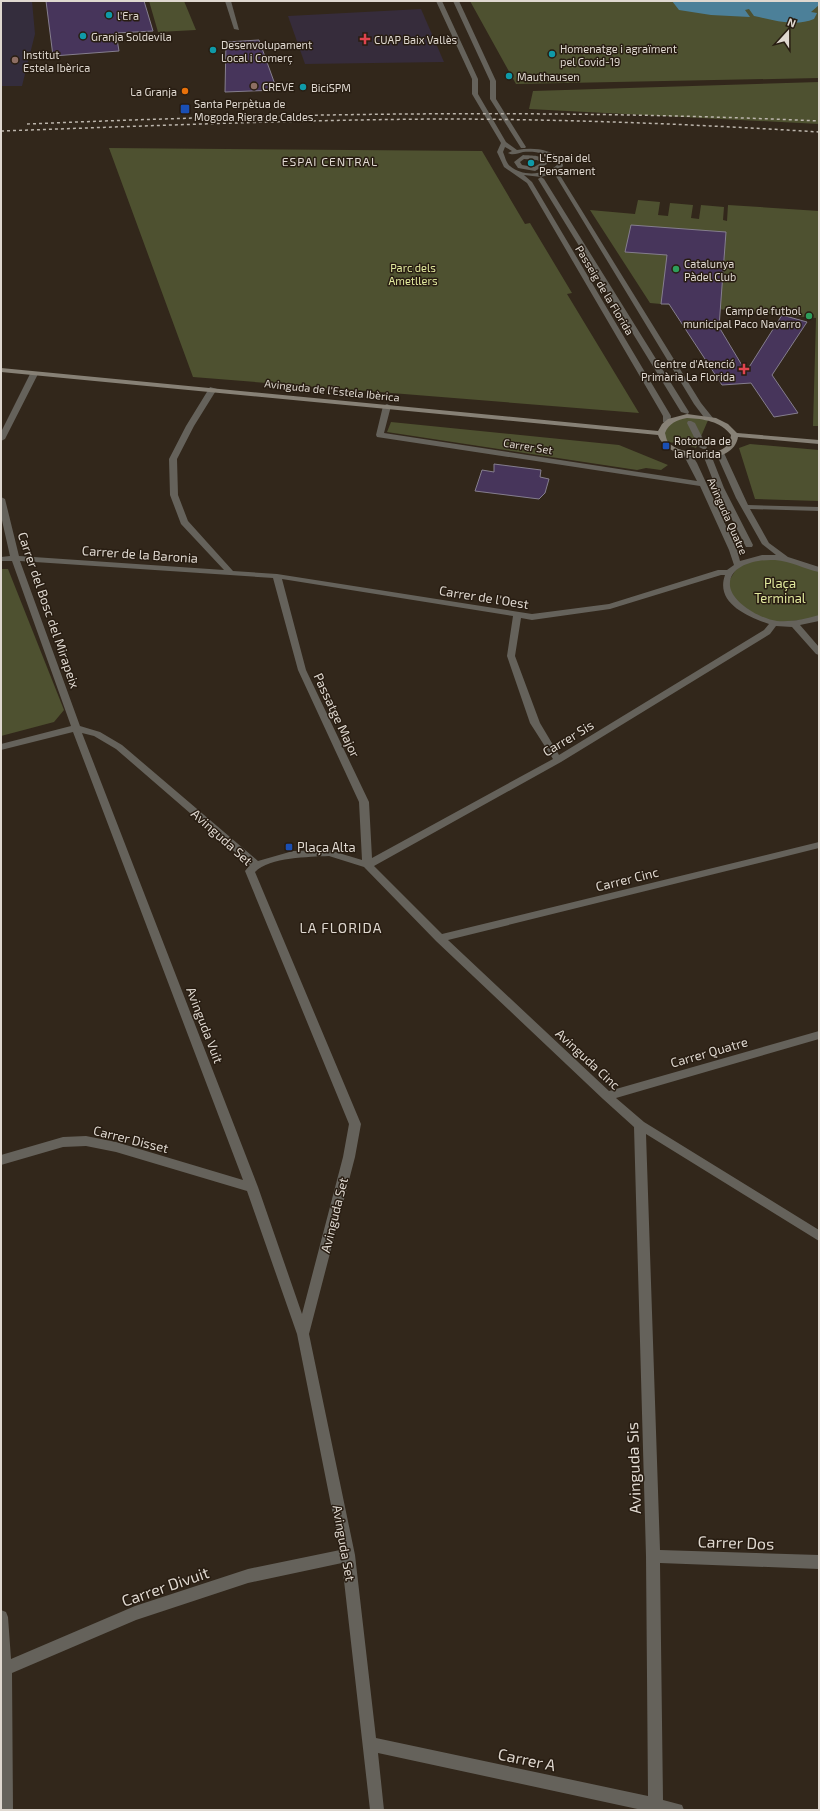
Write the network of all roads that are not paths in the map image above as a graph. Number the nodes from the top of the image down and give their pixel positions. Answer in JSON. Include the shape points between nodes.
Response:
{"nodes":[{"id":1,"x":228,"y":1,"type":"edge"},
{"id":2,"x":439,"y":1,"type":"edge"},
{"id":3,"x":456,"y":1,"type":"edge"},
{"id":4,"x":237,"y":29,"type":"dead end"},
{"id":5,"x":504,"y":143,"type":"junction"},
{"id":6,"x":523,"y":147,"type":"dead end"},
{"id":7,"x":517,"y":152,"type":"junction"},
{"id":8,"x":528,"y":156,"type":"joint"},
{"id":9,"x":504,"y":162,"type":"junction"},
{"id":10,"x":556,"y":170,"type":"junction"},
{"id":11,"x":518,"y":173,"type":"junction"},
{"id":12,"x":541,"y":179,"type":"dead end"},
{"id":13,"x":1,"y":370,"type":"edge"},
{"id":14,"x":34,"y":374,"type":"junction"},
{"id":15,"x":213,"y":389,"type":"junction"},
{"id":16,"x":387,"y":406,"type":"junction"},
{"id":17,"x":685,"y":412,"type":"dead end"},
{"id":18,"x":709,"y":418,"type":"junction"},
{"id":19,"x":667,"y":422,"type":"junction"},
{"id":20,"x":691,"y":422,"type":"dead end"},
{"id":21,"x":661,"y":433,"type":"junction"},
{"id":22,"x":735,"y":435,"type":"junction"},
{"id":23,"x":1,"y":439,"type":"edge"},
{"id":24,"x":819,"y":442,"type":"edge"},
{"id":25,"x":704,"y":446,"type":"dead end"},
{"id":26,"x":720,"y":453,"type":"junction"},
{"id":27,"x":687,"y":454,"type":"junction"},
{"id":28,"x":709,"y":460,"type":"dead end"},
{"id":29,"x":702,"y":484,"type":"junction"},
{"id":30,"x":1,"y":498,"type":"edge"},
{"id":31,"x":746,"y":507,"type":"junction"},
{"id":32,"x":819,"y":509,"type":"edge"},
{"id":33,"x":748,"y":545,"type":"dead end"},
{"id":34,"x":784,"y":557,"type":"junction"},
{"id":35,"x":15,"y":558,"type":"junction"},
{"id":36,"x":1,"y":559,"type":"edge"},
{"id":37,"x":738,"y":566,"type":"junction"},
{"id":38,"x":819,"y":570,"type":"edge"},
{"id":39,"x":231,"y":573,"type":"junction"},
{"id":40,"x":730,"y":573,"type":"junction"},
{"id":41,"x":277,"y":576,"type":"junction"},
{"id":42,"x":517,"y":616,"type":"junction"},
{"id":43,"x":819,"y":618,"type":"edge"},
{"id":44,"x":774,"y":623,"type":"junction"},
{"id":45,"x":794,"y":624,"type":"junction"},
{"id":46,"x":819,"y":652,"type":"edge"},
{"id":47,"x":76,"y":728,"type":"junction"},
{"id":48,"x":1,"y":747,"type":"edge"},
{"id":49,"x":558,"y":760,"type":"junction"},
{"id":50,"x":819,"y":845,"type":"edge"},
{"id":51,"x":256,"y":865,"type":"junction"},
{"id":52,"x":367,"y":865,"type":"junction"},
{"id":53,"x":440,"y":938,"type":"junction"},
{"id":54,"x":819,"y":1034,"type":"edge"},
{"id":55,"x":607,"y":1096,"type":"junction"},
{"id":56,"x":640,"y":1125,"type":"junction"},
{"id":57,"x":1,"y":1160,"type":"edge"},
{"id":58,"x":252,"y":1187,"type":"junction"},
{"id":59,"x":819,"y":1236,"type":"edge"},
{"id":60,"x":303,"y":1334,"type":"junction"},
{"id":61,"x":348,"y":1555,"type":"junction"},
{"id":62,"x":653,"y":1556,"type":"junction"},
{"id":63,"x":819,"y":1562,"type":"edge"},
{"id":64,"x":1,"y":1616,"type":"edge"},
{"id":65,"x":3,"y":1670,"type":"edge"},
{"id":66,"x":370,"y":1744,"type":"junction"},
{"id":67,"x":655,"y":1808,"type":"edge"},
{"id":68,"x":6,"y":1810,"type":"edge"},
{"id":69,"x":377,"y":1810,"type":"edge"},
{"id":70,"x":677,"y":1810,"type":"edge"}],
"edges":[{"from":1,"to":4,"type":"street"},
{"from":2,"to":5,"type":"street","via":[[475,79],[475,94]]},
{"from":3,"to":6,"type":"street","via":[[493,81],[493,99]]},
{"from":5,"to":7,"type":"street"},
{"from":5,"to":9,"type":"street","via":[[500,152]]},
{"from":7,"to":9,"type":"street","via":[[508,155]]},
{"from":7,"to":10,"type":"street","name":"Passeig de la Florida","via":[[535,150],[555,156],[560,160],[560,166]]},
{"from":8,"to":8,"type":"street","via":[[518,159],[517,164],[536,170],[543,166],[544,162],[539,158]]},
{"from":9,"to":11,"type":"street","name":"Passeig de la Florida"},
{"from":10,"to":11,"type":"street","via":[[539,175]]},
{"from":10,"to":18,"type":"street","name":"Passeig de la Florida","via":[[698,404]]},
{"from":11,"to":19,"type":"street","name":"Passeig de la Florida","via":[[533,188],[663,409]]},
{"from":12,"to":17,"type":"street","name":"Passeig de la Florida"},
{"from":13,"to":14,"type":"main road","name":"Avinguda de l'Estela Ibèrica"},
{"from":14,"to":15,"type":"main road","name":"Avinguda de l'Estela Ibèrica"},
{"from":14,"to":23,"type":"street"},
{"from":15,"to":16,"type":"main road","name":"Avinguda de l'Estela Ibèrica"},
{"from":15,"to":39,"type":"street","via":[[173,459],[174,495],[184,522]]},
{"from":16,"to":21,"type":"main road","name":"Avinguda de l'Estela Ibèrica"},
{"from":16,"to":29,"type":"street","name":"Carrer Set","via":[[380,435]]},
{"from":18,"to":19,"type":"main road","via":[[687,416]]},
{"from":18,"to":22,"type":"main road","via":[[729,427]]},
{"from":19,"to":21,"type":"main road"},
{"from":20,"to":25,"type":"street"},
{"from":21,"to":27,"type":"main road","via":[[665,443]]},
{"from":22,"to":24,"type":"main road"},
{"from":22,"to":26,"type":"main road","via":[[734,443]]},
{"from":26,"to":27,"type":"main road"},
{"from":26,"to":31,"type":"street","name":"Avinguda Quatre"},
{"from":27,"to":29,"type":"street","name":"Avinguda Quatre"},
{"from":28,"to":33,"type":"street","name":"Avinguda Quatre"},
{"from":29,"to":37,"type":"street","name":"Avinguda Quatre"},
{"from":30,"to":35,"type":"street","name":"Carrer del Bosc del Mirapeix"},
{"from":31,"to":32,"type":"street"},
{"from":31,"to":34,"type":"street","name":"Avinguda Quatre","via":[[766,544]]},
{"from":34,"to":37,"type":"street","via":[[759,558]]},
{"from":34,"to":38,"type":"street","via":[[806,563]]},
{"from":35,"to":36,"type":"street","name":"Carrer de la Baronia"},
{"from":35,"to":39,"type":"street","name":"Carrer de la Baronia"},
{"from":35,"to":47,"type":"street","name":"Carrer del Bosc del Mirapeix"},
{"from":37,"to":40,"type":"street"},
{"from":39,"to":41,"type":"street","name":"Carrer de la Baronia"},
{"from":40,"to":42,"type":"street","name":"Carrer de l'Oest","via":[[721,572],[610,606],[532,618]]},
{"from":40,"to":44,"type":"street","via":[[726,586],[732,601],[752,615]]},
{"from":41,"to":42,"type":"street","name":"Carrer de l'Oest"},
{"from":41,"to":52,"type":"street","name":"Passatge Major","via":[[302,670],[364,802]]},
{"from":42,"to":49,"type":"street","via":[[511,656],[535,723]]},
{"from":43,"to":45,"type":"street"},
{"from":44,"to":45,"type":"street"},
{"from":44,"to":49,"type":"street","name":"Carrer Sis","via":[[768,632]]},
{"from":45,"to":46,"type":"street"},
{"from":47,"to":48,"type":"street"},
{"from":47,"to":51,"type":"street","name":"Avinguda Set","via":[[97,734],[119,747]]},
{"from":47,"to":58,"type":"street","name":"Avinguda Vuit"},
{"from":49,"to":52,"type":"street","name":"Carrer Sis"},
{"from":50,"to":53,"type":"street","name":"Carrer Cinc"},
{"from":51,"to":52,"type":"street","via":[[293,854],[329,853]]},
{"from":51,"to":60,"type":"street","name":"Avinguda Set","via":[[250,871],[355,1124],[349,1157]]},
{"from":52,"to":53,"type":"street","name":"Avinguda Cinc"},
{"from":53,"to":55,"type":"street","name":"Avinguda Cinc"},
{"from":54,"to":55,"type":"street","name":"Carrer Quatre"},
{"from":55,"to":56,"type":"street","name":"Avinguda Cinc"},
{"from":56,"to":59,"type":"street","name":"Avinguda Cinc"},
{"from":56,"to":62,"type":"street","name":"Avinguda Sis"},
{"from":57,"to":58,"type":"street","name":"Carrer Disset","via":[[63,1142],[86,1141],[116,1147]]},
{"from":58,"to":60,"type":"street","name":"Avinguda Vuit"},
{"from":60,"to":61,"type":"street","name":"Avinguda Set"},
{"from":61,"to":65,"type":"street","name":"Carrer Divuit","via":[[248,1576],[135,1613]]},
{"from":61,"to":66,"type":"street","name":"Avinguda Set"},
{"from":62,"to":63,"type":"street","name":"Carrer Dos"},
{"from":62,"to":67,"type":"street","name":"Avinguda Sis"},
{"from":64,"to":65,"type":"street"},
{"from":65,"to":68,"type":"street"},
{"from":66,"to":67,"type":"street","name":"Carrer A"},
{"from":66,"to":69,"type":"street","name":"Avinguda Set"},
{"from":67,"to":70,"type":"street","name":"Carrer A"}]}
